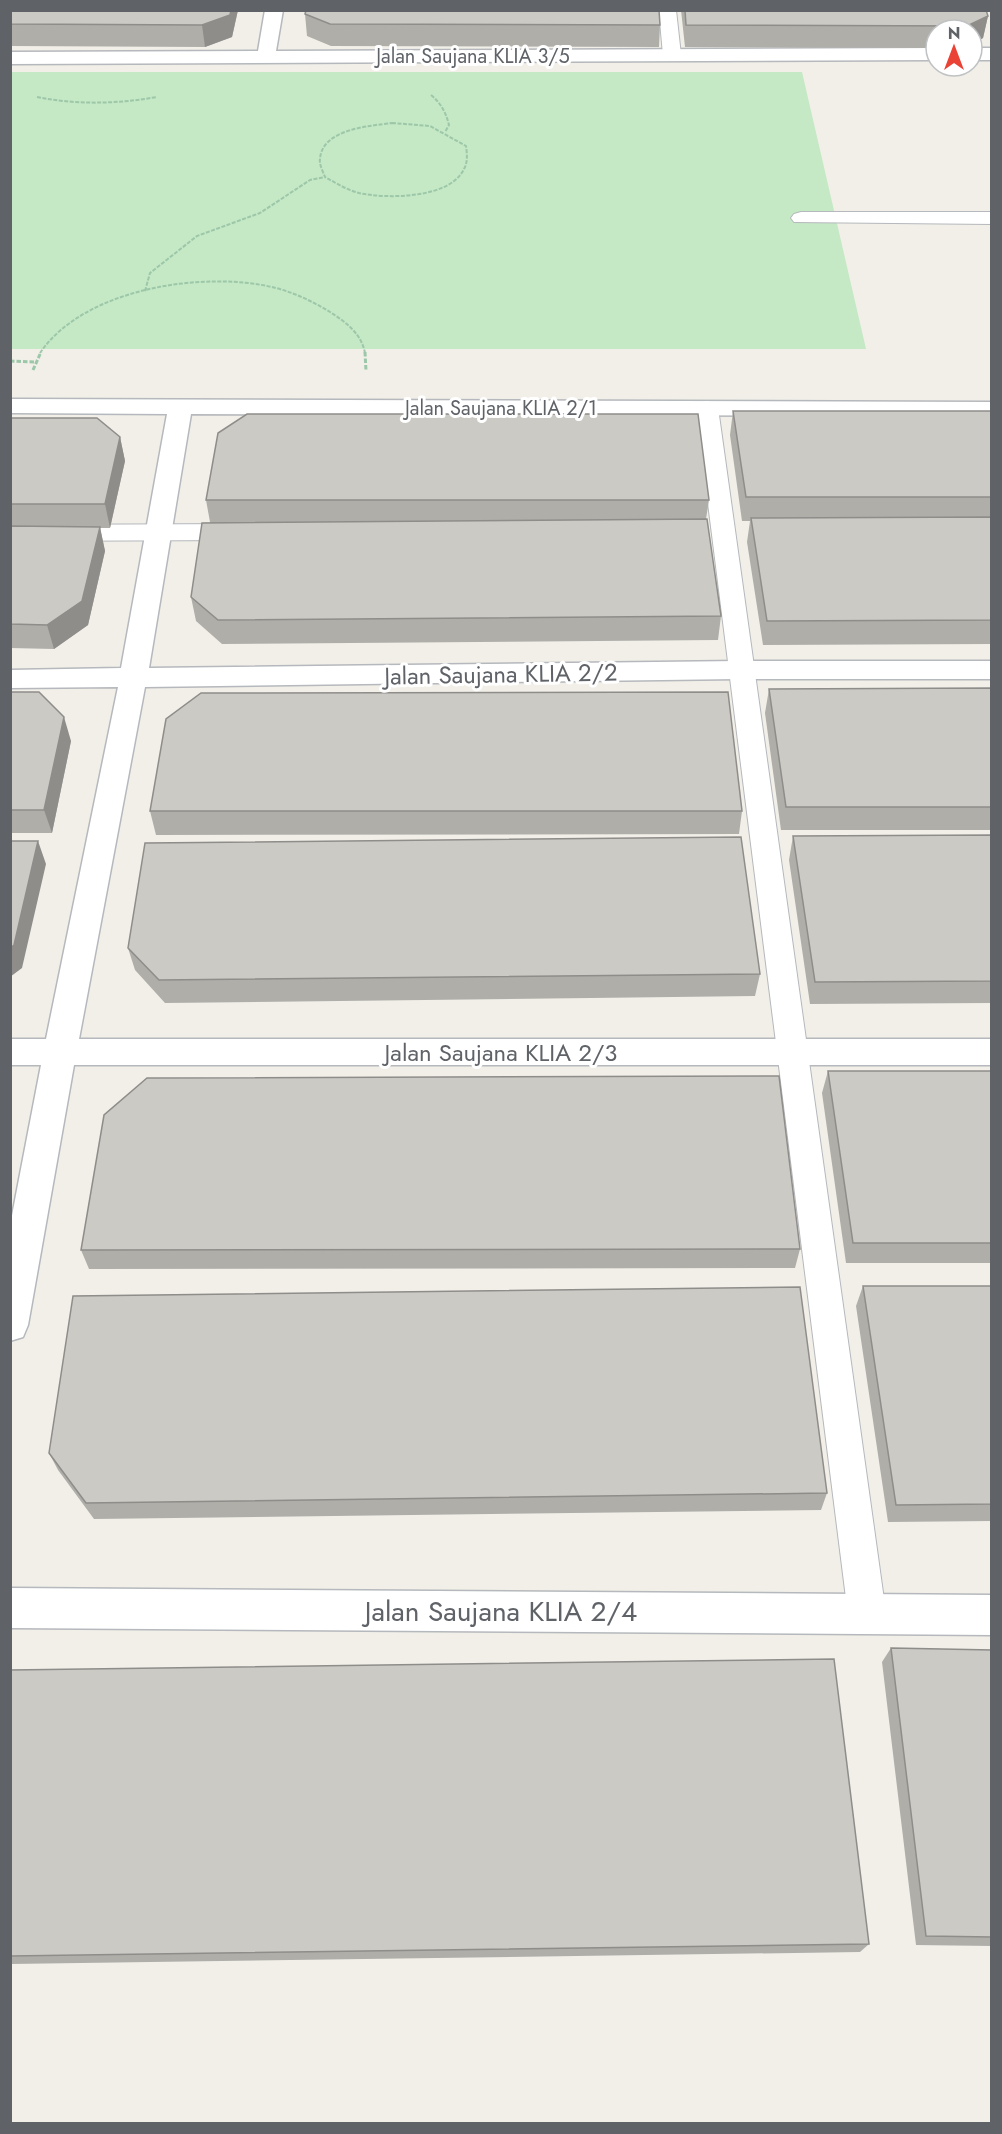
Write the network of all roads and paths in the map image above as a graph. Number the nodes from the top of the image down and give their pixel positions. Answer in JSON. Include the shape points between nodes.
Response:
{"nodes":[{"id":1,"x":274,"y":10,"type":"edge"},
{"id":2,"x":667,"y":10,"type":"edge"},
{"id":3,"x":924,"y":54,"type":"edge"},
{"id":4,"x":672,"y":55,"type":"junction"},
{"id":5,"x":266,"y":57,"type":"junction"},
{"id":6,"x":10,"y":58,"type":"edge"},
{"id":7,"x":326,"y":177,"type":"junction"},
{"id":8,"x":801,"y":218,"type":"dead end"},
{"id":9,"x":992,"y":218,"type":"edge"},
{"id":10,"x":145,"y":291,"type":"junction"},
{"id":11,"x":10,"y":361,"type":"edge"},
{"id":12,"x":34,"y":362,"type":"junction"},
{"id":13,"x":16,"y":406,"type":"edge"},
{"id":14,"x":180,"y":407,"type":"junction"},
{"id":15,"x":364,"y":408,"type":"junction"},
{"id":16,"x":707,"y":408,"type":"junction"},
{"id":17,"x":992,"y":409,"type":"edge"},
{"id":18,"x":266,"y":532,"type":"edge"},
{"id":19,"x":10,"y":533,"type":"edge"},
{"id":20,"x":158,"y":533,"type":"junction"},
{"id":21,"x":739,"y":670,"type":"junction"},
{"id":22,"x":992,"y":670,"type":"edge"},
{"id":23,"x":10,"y":679,"type":"edge"},
{"id":24,"x":133,"y":679,"type":"junction"},
{"id":25,"x":10,"y":1052,"type":"edge"},
{"id":26,"x":60,"y":1052,"type":"junction"},
{"id":27,"x":793,"y":1052,"type":"junction"},
{"id":28,"x":992,"y":1052,"type":"edge"},
{"id":29,"x":10,"y":1325,"type":"edge"},
{"id":30,"x":10,"y":1608,"type":"edge"},
{"id":31,"x":867,"y":1614,"type":"junction"},
{"id":32,"x":992,"y":1615,"type":"edge"}],
"edges":[{"from":1,"to":5,"type":"street"},
{"from":2,"to":4,"type":"lane"},
{"from":3,"to":4,"type":"street","name":"Jalan Saujana KLIA 3/5"},
{"from":4,"to":5,"type":"street","name":"Jalan Saujana KLIA 3/5"},
{"from":5,"to":6,"type":"street","name":"Jalan Saujana KLIA 3/5"},
{"from":7,"to":7,"type":"path","via":[[318,155],[326,143],[368,125],[424,125],[445,132],[466,146],[467,162],[460,176],[440,188],[410,195],[358,193]]},
{"from":7,"to":10,"type":"path","via":[[310,180],[260,213],[197,236],[150,273]]},
{"from":8,"to":9,"type":"lane"},
{"from":10,"to":12,"type":"path","via":[[91,311],[63,327]]},
{"from":10,"to":15,"type":"path","via":[[194,283],[268,287],[299,295],[327,309],[351,326],[363,344]]},
{"from":11,"to":12,"type":"path"},
{"from":12,"to":13,"type":"path"},
{"from":13,"to":14,"type":"street","name":"Jalan Saujana KLIA 2/1"},
{"from":14,"to":15,"type":"street","name":"Jalan Saujana KLIA 2/1"},
{"from":14,"to":20,"type":"street"},
{"from":15,"to":16,"type":"street","name":"Jalan Saujana KLIA 2/1"},
{"from":16,"to":17,"type":"street","name":"Jalan Saujana KLIA 2/1"},
{"from":16,"to":21,"type":"lane"},
{"from":18,"to":20,"type":"lane"},
{"from":19,"to":20,"type":"lane"},
{"from":20,"to":24,"type":"street"},
{"from":21,"to":22,"type":"street","name":"Jalan Saujana KLIA 2/2"},
{"from":21,"to":24,"type":"street","name":"Jalan Saujana KLIA 2/2"},
{"from":21,"to":27,"type":"lane"},
{"from":23,"to":24,"type":"street","name":"Jalan Saujana KLIA 2/2"},
{"from":24,"to":26,"type":"street"},
{"from":25,"to":26,"type":"street","name":"Jalan Saujana KLIA 2/3"},
{"from":26,"to":27,"type":"street","name":"Jalan Saujana KLIA 2/3"},
{"from":26,"to":29,"type":"street"},
{"from":27,"to":28,"type":"street","name":"Jalan Saujana KLIA 2/3"},
{"from":27,"to":31,"type":"lane"},
{"from":30,"to":31,"type":"street","name":"Jalan Saujana KLIA 2/4"},
{"from":31,"to":32,"type":"street","name":"Jalan Saujana KLIA 2/4"}]}
